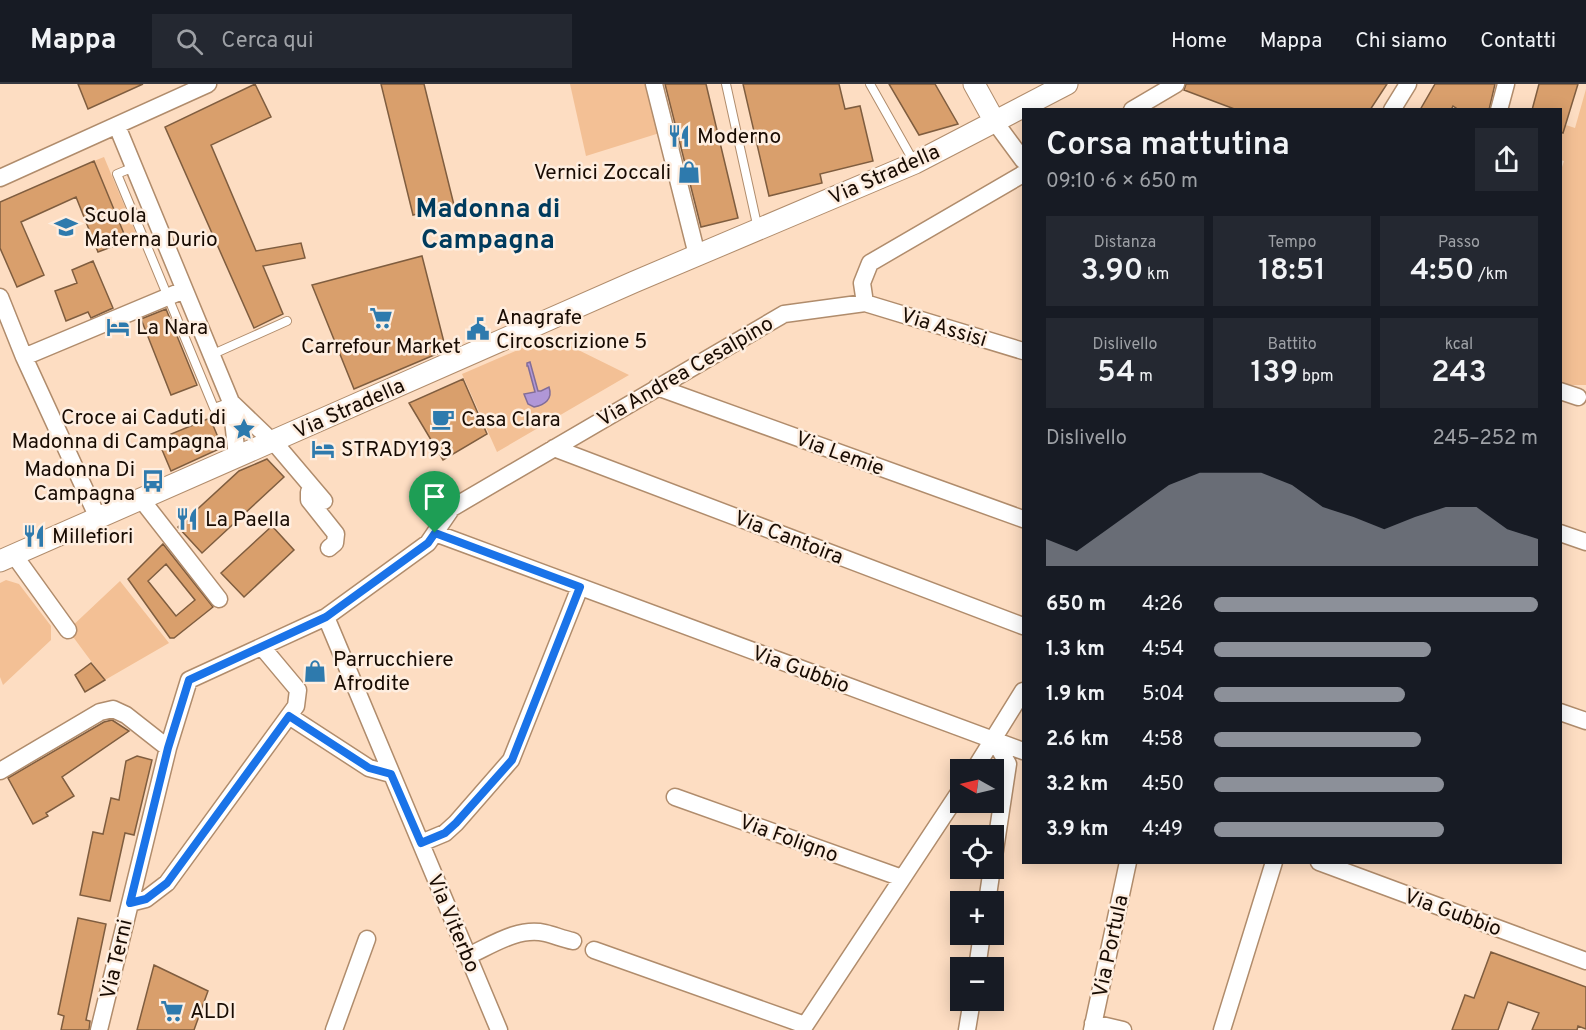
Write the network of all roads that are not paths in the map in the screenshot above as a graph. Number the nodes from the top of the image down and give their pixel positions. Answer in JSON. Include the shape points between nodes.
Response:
{"nodes":[{"id":1,"x":208,"y":84,"type":"edge"},
{"id":2,"x":654,"y":84,"type":"edge"},
{"id":3,"x":726,"y":84,"type":"edge"},
{"id":4,"x":870,"y":84,"type":"edge"},
{"id":5,"x":974,"y":84,"type":"edge"},
{"id":6,"x":1067,"y":84,"type":"edge"},
{"id":7,"x":1176,"y":84,"type":"edge"},
{"id":8,"x":1408,"y":84,"type":"edge"},
{"id":9,"x":1506,"y":84,"type":"edge"},
{"id":10,"x":1135,"y":108,"type":"edge"},
{"id":11,"x":1393,"y":108,"type":"edge"},
{"id":12,"x":1500,"y":108,"type":"edge"},
{"id":13,"x":995,"y":122,"type":"junction"},
{"id":14,"x":117,"y":126,"type":"junction"},
{"id":15,"x":1022,"y":159,"type":"edge"},
{"id":16,"x":915,"y":163,"type":"junction"},
{"id":17,"x":134,"y":167,"type":"junction"},
{"id":18,"x":1022,"y":175,"type":"edge"},
{"id":19,"x":0,"y":178,"type":"edge"},
{"id":20,"x":758,"y":229,"type":"junction"},
{"id":21,"x":697,"y":255,"type":"junction"},
{"id":22,"x":184,"y":290,"type":"junction"},
{"id":23,"x":0,"y":297,"type":"edge"},
{"id":24,"x":168,"y":297,"type":"junction"},
{"id":25,"x":865,"y":303,"type":"junction"},
{"id":26,"x":287,"y":321,"type":"dead end"},
{"id":27,"x":1022,"y":351,"type":"edge"},
{"id":28,"x":212,"y":355,"type":"junction"},
{"id":29,"x":24,"y":357,"type":"junction"},
{"id":30,"x":657,"y":387,"type":"junction"},
{"id":31,"x":1562,"y":392,"type":"edge"},
{"id":32,"x":1578,"y":396,"type":"dead end"},
{"id":33,"x":231,"y":402,"type":"junction"},
{"id":34,"x":272,"y":442,"type":"junction"},
{"id":35,"x":554,"y":448,"type":"junction"},
{"id":36,"x":237,"y":457,"type":"junction"},
{"id":37,"x":308,"y":482,"type":"junction"},
{"id":38,"x":141,"y":499,"type":"junction"},
{"id":39,"x":324,"y":501,"type":"dead end"},
{"id":40,"x":98,"y":518,"type":"junction"},
{"id":41,"x":1022,"y":519,"type":"edge"},
{"id":42,"x":435,"y":533,"type":"junction"},
{"id":43,"x":1562,"y":534,"type":"edge"},
{"id":44,"x":1586,"y":542,"type":"edge"},
{"id":45,"x":329,"y":548,"type":"dead end"},
{"id":46,"x":7,"y":558,"type":"edge"},
{"id":47,"x":580,"y":587,"type":"junction"},
{"id":48,"x":219,"y":599,"type":"dead end"},
{"id":49,"x":326,"y":617,"type":"junction"},
{"id":50,"x":1022,"y":626,"type":"edge"},
{"id":51,"x":68,"y":630,"type":"dead end"},
{"id":52,"x":262,"y":647,"type":"junction"},
{"id":53,"x":1022,"y":693,"type":"edge"},
{"id":54,"x":1562,"y":713,"type":"edge"},
{"id":55,"x":289,"y":716,"type":"junction"},
{"id":56,"x":1586,"y":721,"type":"edge"},
{"id":57,"x":994,"y":740,"type":"junction"},
{"id":58,"x":168,"y":748,"type":"junction"},
{"id":59,"x":1022,"y":750,"type":"edge"},
{"id":60,"x":981,"y":759,"type":"edge"},
{"id":61,"x":0,"y":771,"type":"edge"},
{"id":62,"x":391,"y":774,"type":"junction"},
{"id":63,"x":675,"y":797,"type":"dead end"},
{"id":64,"x":950,"y":806,"type":"edge"},
{"id":65,"x":999,"y":825,"type":"edge"},
{"id":66,"x":421,"y":843,"type":"junction"},
{"id":67,"x":1128,"y":864,"type":"edge"},
{"id":68,"x":1273,"y":864,"type":"edge"},
{"id":69,"x":1324,"y":864,"type":"edge"},
{"id":70,"x":902,"y":878,"type":"junction"},
{"id":71,"x":130,"y":903,"type":"junction"},
{"id":72,"x":367,"y":939,"type":"dead end"},
{"id":73,"x":573,"y":941,"type":"dead end"},
{"id":74,"x":594,"y":950,"type":"dead end"},
{"id":75,"x":468,"y":956,"type":"junction"},
{"id":76,"x":1586,"y":961,"type":"edge"},
{"id":77,"x":970,"y":1011,"type":"edge"},
{"id":78,"x":1092,"y":1027,"type":"edge"},
{"id":79,"x":804,"y":1028,"type":"edge"},
{"id":80,"x":99,"y":1030,"type":"edge"},
{"id":81,"x":334,"y":1030,"type":"edge"},
{"id":82,"x":499,"y":1030,"type":"edge"},
{"id":83,"x":967,"y":1030,"type":"edge"},
{"id":84,"x":1123,"y":1030,"type":"edge"},
{"id":85,"x":1222,"y":1030,"type":"edge"}],
"edges":[{"from":1,"to":14,"type":"street"},
{"from":2,"to":21,"type":"street"},
{"from":3,"to":20,"type":"lane"},
{"from":4,"to":16,"type":"lane"},
{"from":5,"to":13,"type":"street"},
{"from":6,"to":13,"type":"street","name":"Via Stradella"},
{"from":7,"to":10,"type":"street"},
{"from":8,"to":11,"type":"street"},
{"from":9,"to":12,"type":"street"},
{"from":13,"to":15,"type":"street"},
{"from":13,"to":16,"type":"street","name":"Via Stradella"},
{"from":14,"to":17,"type":"street"},
{"from":14,"to":19,"type":"street"},
{"from":16,"to":20,"type":"street","name":"Via Stradella"},
{"from":17,"to":22,"type":"street"},
{"from":17,"to":24,"type":"lane","via":[[117,174]]},
{"from":18,"to":25,"type":"street","via":[[870,263],[862,283]]},
{"from":20,"to":21,"type":"street","name":"Via Stradella"},
{"from":21,"to":34,"type":"street","name":"Via Stradella"},
{"from":22,"to":24,"type":"street"},
{"from":22,"to":28,"type":"street"},
{"from":23,"to":29,"type":"street"},
{"from":24,"to":29,"type":"street"},
{"from":24,"to":33,"type":"lane","via":[[214,408]]},
{"from":25,"to":27,"type":"street","name":"Via Assisi"},
{"from":25,"to":30,"type":"street","name":"Via Andrea Cesalpino","via":[[784,314]]},
{"from":26,"to":28,"type":"lane"},
{"from":28,"to":33,"type":"street"},
{"from":29,"to":40,"type":"street"},
{"from":30,"to":35,"type":"street","name":"Via Andrea Cesalpino"},
{"from":30,"to":41,"type":"street","name":"Via Lemie"},
{"from":31,"to":32,"type":"street"},
{"from":33,"to":34,"type":"street"},
{"from":33,"to":36,"type":"street"},
{"from":34,"to":36,"type":"street","name":"Via Stradella"},
{"from":34,"to":37,"type":"street"},
{"from":35,"to":42,"type":"street","name":"Via Andrea Cesalpino","via":[[452,508]]},
{"from":35,"to":50,"type":"street","name":"Via Cantoira"},
{"from":36,"to":38,"type":"street","name":"Via Stradella"},
{"from":37,"to":39,"type":"street"},
{"from":37,"to":45,"type":"street","via":[[309,500],[336,534]]},
{"from":38,"to":40,"type":"street","name":"Via Stradella"},
{"from":38,"to":48,"type":"street"},
{"from":40,"to":46,"type":"street","name":"Via Stradella"},
{"from":42,"to":47,"type":"street","name":"Via Gubbio"},
{"from":42,"to":49,"type":"street","via":[[428,543]]},
{"from":43,"to":44,"type":"street"},
{"from":46,"to":51,"type":"street"},
{"from":47,"to":57,"type":"street","name":"Via Gubbio"},
{"from":47,"to":66,"type":"street","via":[[512,760],[456,823],[445,833]]},
{"from":49,"to":52,"type":"street"},
{"from":49,"to":62,"type":"street","name":"Via Viterbo"},
{"from":52,"to":55,"type":"street","via":[[298,690],[296,706]]},
{"from":52,"to":58,"type":"street","name":"Via Terni","via":[[189,680]]},
{"from":53,"to":57,"type":"street"},
{"from":54,"to":56,"type":"street"},
{"from":55,"to":62,"type":"street","via":[[369,768]]},
{"from":55,"to":71,"type":"street","via":[[167,883],[146,899]]},
{"from":57,"to":59,"type":"street","name":"Via Gubbio"},
{"from":57,"to":60,"type":"street"},
{"from":57,"to":65,"type":"street","via":[[1008,764]]},
{"from":58,"to":61,"type":"street","via":[[113,709],[100,712]]},
{"from":58,"to":71,"type":"street","name":"Via Terni"},
{"from":62,"to":66,"type":"street","name":"Via Viterbo"},
{"from":63,"to":70,"type":"street","name":"Via Foligno"},
{"from":64,"to":70,"type":"street"},
{"from":66,"to":75,"type":"street","name":"Via Viterbo"},
{"from":67,"to":78,"type":"street","name":"Via Portula"},
{"from":68,"to":85,"type":"street"},
{"from":69,"to":76,"type":"street","name":"Via Gubbio"},
{"from":70,"to":79,"type":"street"},
{"from":71,"to":80,"type":"street","name":"Via Terni"},
{"from":72,"to":81,"type":"street"},
{"from":73,"to":75,"type":"street","via":[[543,932],[518,933]]},
{"from":74,"to":79,"type":"street"},
{"from":75,"to":82,"type":"street","name":"Via Viterbo"},
{"from":77,"to":83,"type":"street"},
{"from":78,"to":84,"type":"street"}]}
